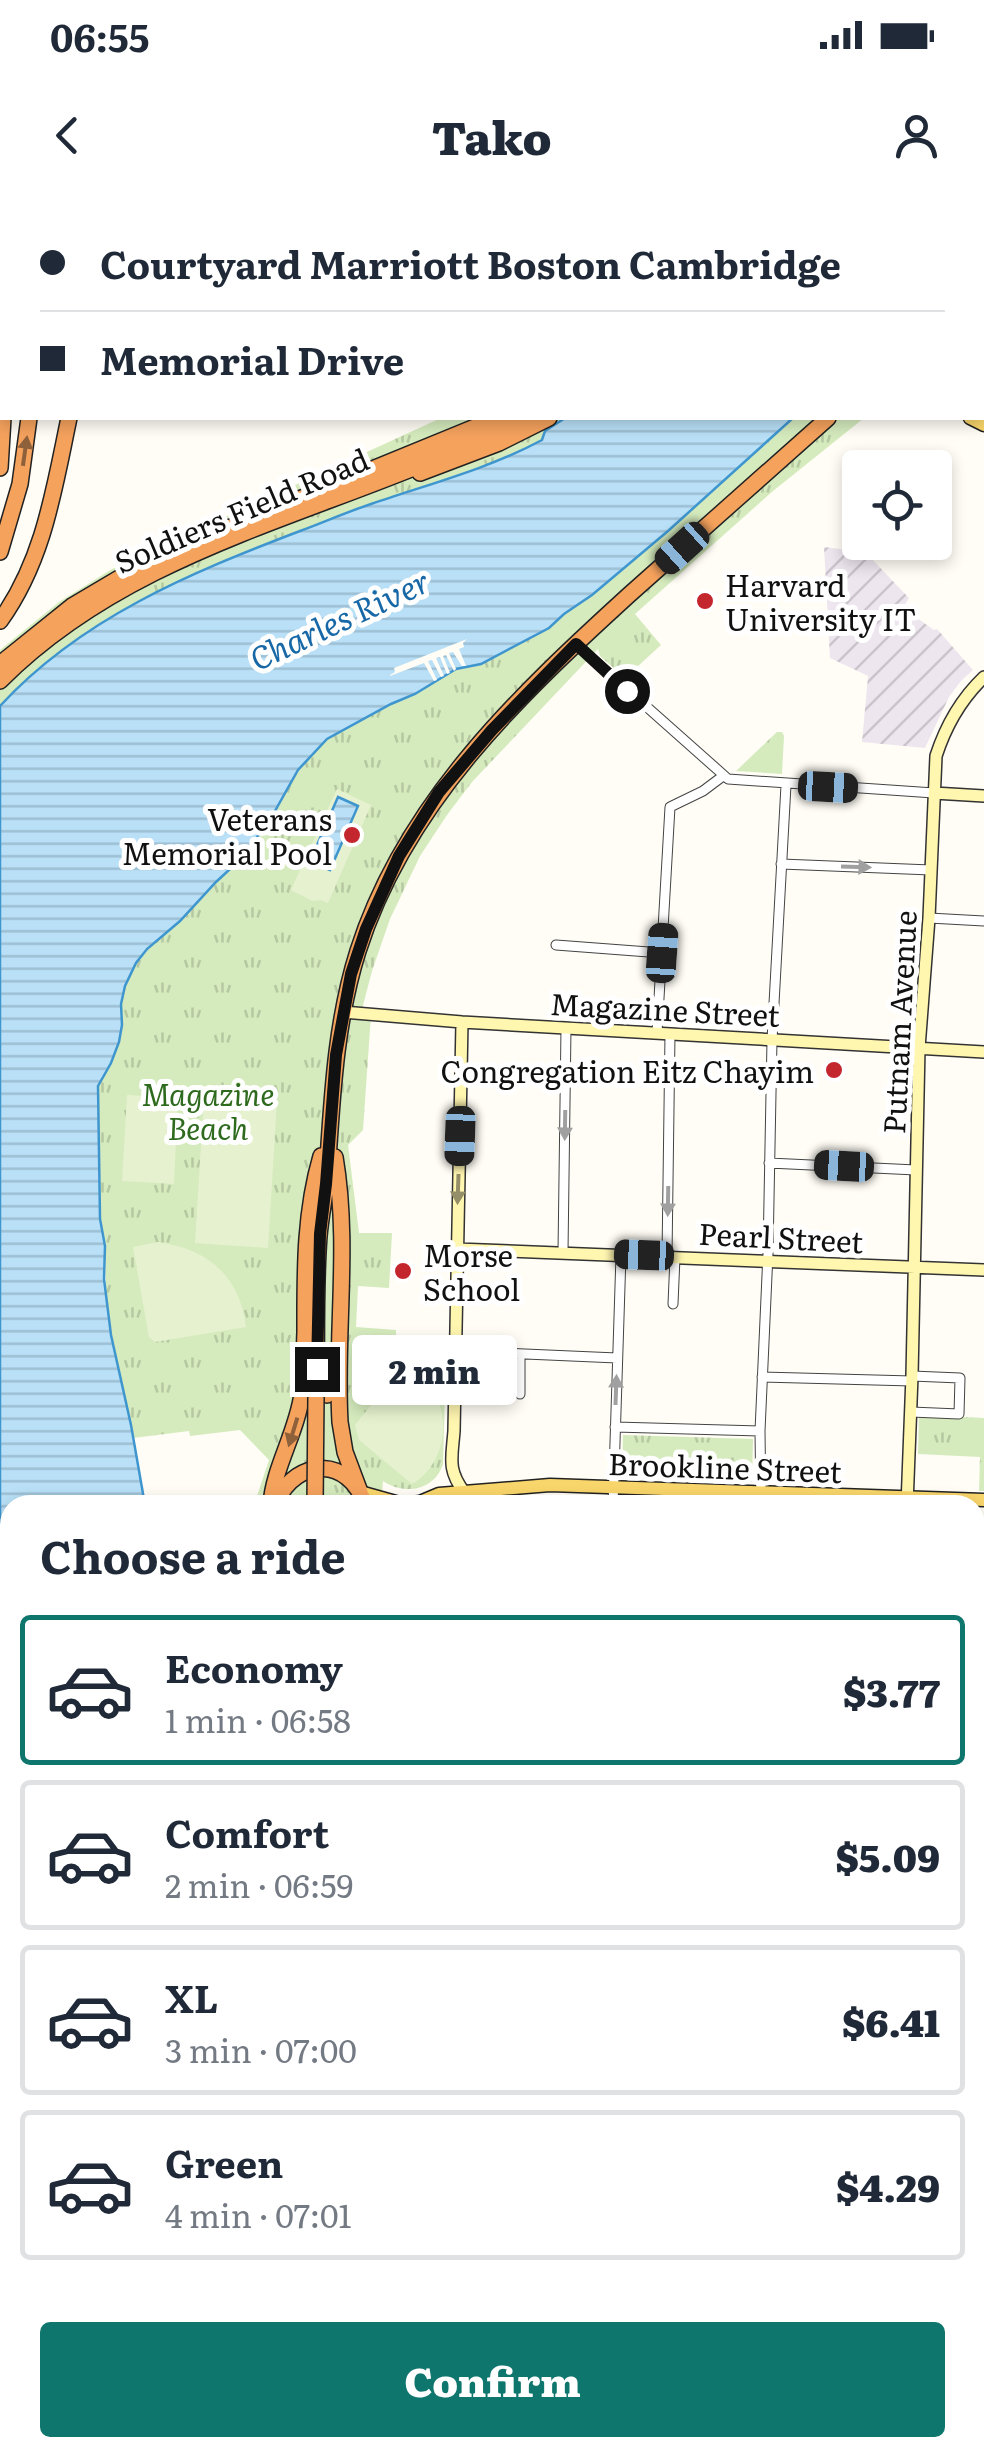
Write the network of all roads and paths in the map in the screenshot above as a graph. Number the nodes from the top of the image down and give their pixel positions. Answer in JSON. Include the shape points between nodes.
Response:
{"nodes":[{"id":1,"x":4,"y":420,"type":"edge"},
{"id":2,"x":29,"y":420,"type":"edge"},
{"id":3,"x":66,"y":420,"type":"edge"},
{"id":4,"x":470,"y":420,"type":"edge"},
{"id":5,"x":491,"y":420,"type":"edge"},
{"id":6,"x":519,"y":420,"type":"edge"},
{"id":7,"x":545,"y":420,"type":"edge"},
{"id":8,"x":826,"y":420,"type":"edge"},
{"id":9,"x":412,"y":453,"type":"junction"},
{"id":10,"x":0,"y":468,"type":"edge"},
{"id":11,"x":344,"y":494,"type":"junction"},
{"id":12,"x":0,"y":552,"type":"edge"},
{"id":13,"x":0,"y":621,"type":"edge"},
{"id":14,"x":576,"y":644,"type":"junction"},
{"id":15,"x":0,"y":664,"type":"edge"},
{"id":16,"x":984,"y":677,"type":"edge"},
{"id":17,"x":0,"y":682,"type":"edge"},
{"id":18,"x":723,"y":776,"type":"junction"},
{"id":19,"x":786,"y":785,"type":"junction"},
{"id":20,"x":934,"y":793,"type":"junction"},
{"id":21,"x":984,"y":796,"type":"edge"},
{"id":22,"x":781,"y":864,"type":"junction"},
{"id":23,"x":931,"y":870,"type":"junction"},
{"id":24,"x":930,"y":918,"type":"junction"},
{"id":25,"x":984,"y":921,"type":"edge"},
{"id":26,"x":556,"y":945,"type":"dead end"},
{"id":27,"x":662,"y":953,"type":"junction"},
{"id":28,"x":342,"y":1012,"type":"junction"},
{"id":29,"x":462,"y":1022,"type":"junction"},
{"id":30,"x":566,"y":1028,"type":"junction"},
{"id":31,"x":663,"y":1033,"type":"junction"},
{"id":32,"x":772,"y":1040,"type":"junction"},
{"id":33,"x":918,"y":1048,"type":"junction"},
{"id":34,"x":984,"y":1052,"type":"edge"},
{"id":35,"x":330,"y":1129,"type":"junction"},
{"id":36,"x":768,"y":1163,"type":"junction"},
{"id":37,"x":916,"y":1170,"type":"junction"},
{"id":38,"x":456,"y":1249,"type":"junction"},
{"id":39,"x":564,"y":1252,"type":"junction"},
{"id":40,"x":621,"y":1254,"type":"junction"},
{"id":41,"x":671,"y":1256,"type":"junction"},
{"id":42,"x":767,"y":1262,"type":"junction"},
{"id":43,"x":914,"y":1267,"type":"junction"},
{"id":44,"x":984,"y":1270,"type":"edge"},
{"id":45,"x":673,"y":1304,"type":"dead end"},
{"id":46,"x":455,"y":1351,"type":"junction"},
{"id":47,"x":520,"y":1355,"type":"junction"},
{"id":48,"x":617,"y":1358,"type":"junction"},
{"id":49,"x":762,"y":1377,"type":"junction"},
{"id":50,"x":912,"y":1379,"type":"junction"},
{"id":51,"x":520,"y":1394,"type":"dead end"},
{"id":52,"x":322,"y":1395,"type":"junction"},
{"id":53,"x":910,"y":1412,"type":"junction"},
{"id":54,"x":615,"y":1427,"type":"junction"},
{"id":55,"x":760,"y":1432,"type":"junction"},
{"id":56,"x":613,"y":1488,"type":"junction"},
{"id":57,"x":464,"y":1492,"type":"junction"},
{"id":58,"x":274,"y":1495,"type":"edge"},
{"id":59,"x":279,"y":1495,"type":"edge"},
{"id":60,"x":317,"y":1495,"type":"edge"},
{"id":61,"x":326,"y":1495,"type":"edge"},
{"id":62,"x":360,"y":1495,"type":"edge"},
{"id":63,"x":361,"y":1495,"type":"edge"},
{"id":64,"x":436,"y":1495,"type":"edge"},
{"id":65,"x":461,"y":1495,"type":"edge"},
{"id":66,"x":467,"y":1495,"type":"edge"},
{"id":67,"x":613,"y":1495,"type":"edge"},
{"id":68,"x":707,"y":1495,"type":"edge"},
{"id":69,"x":761,"y":1495,"type":"edge"},
{"id":70,"x":907,"y":1495,"type":"edge"}],
"edges":[{"from":1,"to":10,"type":"highway"},
{"from":12,"to":2,"type":"highway","one_way":true,"via":[[20,484]]},
{"from":3,"to":13,"type":"highway","via":[[42,536]]},
{"from":4,"to":9,"type":"highway"},
{"from":5,"to":9,"type":"highway","name":"Soldiers Field Road"},
{"from":6,"to":11,"type":"highway","name":"Soldiers Field Road"},
{"from":7,"to":11,"type":"highway","via":[[439,467]]},
{"from":8,"to":14,"type":"highway"},
{"from":9,"to":15,"type":"highway","name":"Soldiers Field Road","via":[[128,571],[58,615]]},
{"from":11,"to":17,"type":"highway","name":"Soldiers Field Road","via":[[128,585],[58,631]]},
{"from":14,"to":18,"type":"street"},
{"from":14,"to":28,"type":"highway","via":[[480,743],[417,824],[369,919]]},
{"from":16,"to":20,"type":"street","name":"Putnam Avenue","via":[[944,732]]},
{"from":18,"to":19,"type":"street"},
{"from":18,"to":27,"type":"street","via":[[670,807]]},
{"from":19,"to":20,"type":"street"},
{"from":19,"to":22,"type":"street"},
{"from":20,"to":21,"type":"street"},
{"from":20,"to":23,"type":"street","name":"Putnam Avenue"},
{"from":22,"to":23,"type":"street","one_way":true},
{"from":22,"to":32,"type":"street"},
{"from":23,"to":24,"type":"street","name":"Putnam Avenue"},
{"from":24,"to":25,"type":"street"},
{"from":24,"to":33,"type":"street","name":"Putnam Avenue"},
{"from":26,"to":27,"type":"street"},
{"from":27,"to":31,"type":"street"},
{"from":28,"to":29,"type":"street","name":"Magazine Street"},
{"from":28,"to":35,"type":"highway"},
{"from":29,"to":30,"type":"street","name":"Magazine Street"},
{"from":29,"to":38,"type":"street","one_way":true},
{"from":30,"to":31,"type":"street","name":"Magazine Street"},
{"from":30,"to":39,"type":"street","one_way":true},
{"from":31,"to":32,"type":"street","name":"Magazine Street"},
{"from":31,"to":41,"type":"street","one_way":true},
{"from":32,"to":33,"type":"street","name":"Magazine Street"},
{"from":32,"to":36,"type":"street"},
{"from":33,"to":34,"type":"street","name":"Magazine Street"},
{"from":33,"to":37,"type":"street","name":"Putnam Avenue"},
{"from":35,"to":52,"type":"highway"},
{"from":35,"to":58,"type":"highway","one_way":true,"via":[[309,1208],[302,1394]]},
{"from":35,"to":63,"type":"highway","via":[[342,1230],[341,1430]]},
{"from":36,"to":37,"type":"street"},
{"from":36,"to":42,"type":"street"},
{"from":37,"to":43,"type":"street","name":"Putnam Avenue"},
{"from":38,"to":39,"type":"street","name":"Pearl Street"},
{"from":38,"to":46,"type":"street"},
{"from":39,"to":40,"type":"street","name":"Pearl Street"},
{"from":40,"to":41,"type":"street","name":"Pearl Street"},
{"from":40,"to":48,"type":"street"},
{"from":41,"to":42,"type":"street","name":"Pearl Street"},
{"from":41,"to":45,"type":"street"},
{"from":42,"to":43,"type":"street","name":"Pearl Street"},
{"from":42,"to":49,"type":"street"},
{"from":43,"to":44,"type":"street","name":"Pearl Street"},
{"from":43,"to":50,"type":"street","name":"Putnam Avenue"},
{"from":46,"to":47,"type":"street"},
{"from":46,"to":57,"type":"street","via":[[451,1467]]},
{"from":47,"to":48,"type":"street"},
{"from":47,"to":51,"type":"street"},
{"from":54,"to":48,"type":"street","one_way":true},
{"from":49,"to":50,"type":"street"},
{"from":49,"to":55,"type":"street"},
{"from":50,"to":53,"type":"street","name":"Putnam Avenue"},
{"from":50,"to":53,"type":"street","via":[[960,1378],[959,1414]]},
{"from":52,"to":60,"type":"highway","bridge":true},
{"from":52,"to":61,"type":"highway"},
{"from":53,"to":70,"type":"street","name":"Putnam Avenue"},
{"from":54,"to":55,"type":"street"},
{"from":54,"to":56,"type":"street"},
{"from":55,"to":69,"type":"street"},
{"from":56,"to":57,"type":"main road","name":"Brookline Street","via":[[538,1485]]},
{"from":56,"to":67,"type":"street"},
{"from":56,"to":68,"type":"main road","name":"Brookline Street"},
{"from":57,"to":64,"type":"main road","name":"Brookline Street"},
{"from":57,"to":65,"type":"main road"},
{"from":57,"to":66,"type":"main road"},
{"from":59,"to":62,"type":"highway","via":[[303,1472],[327,1468]]}]}
